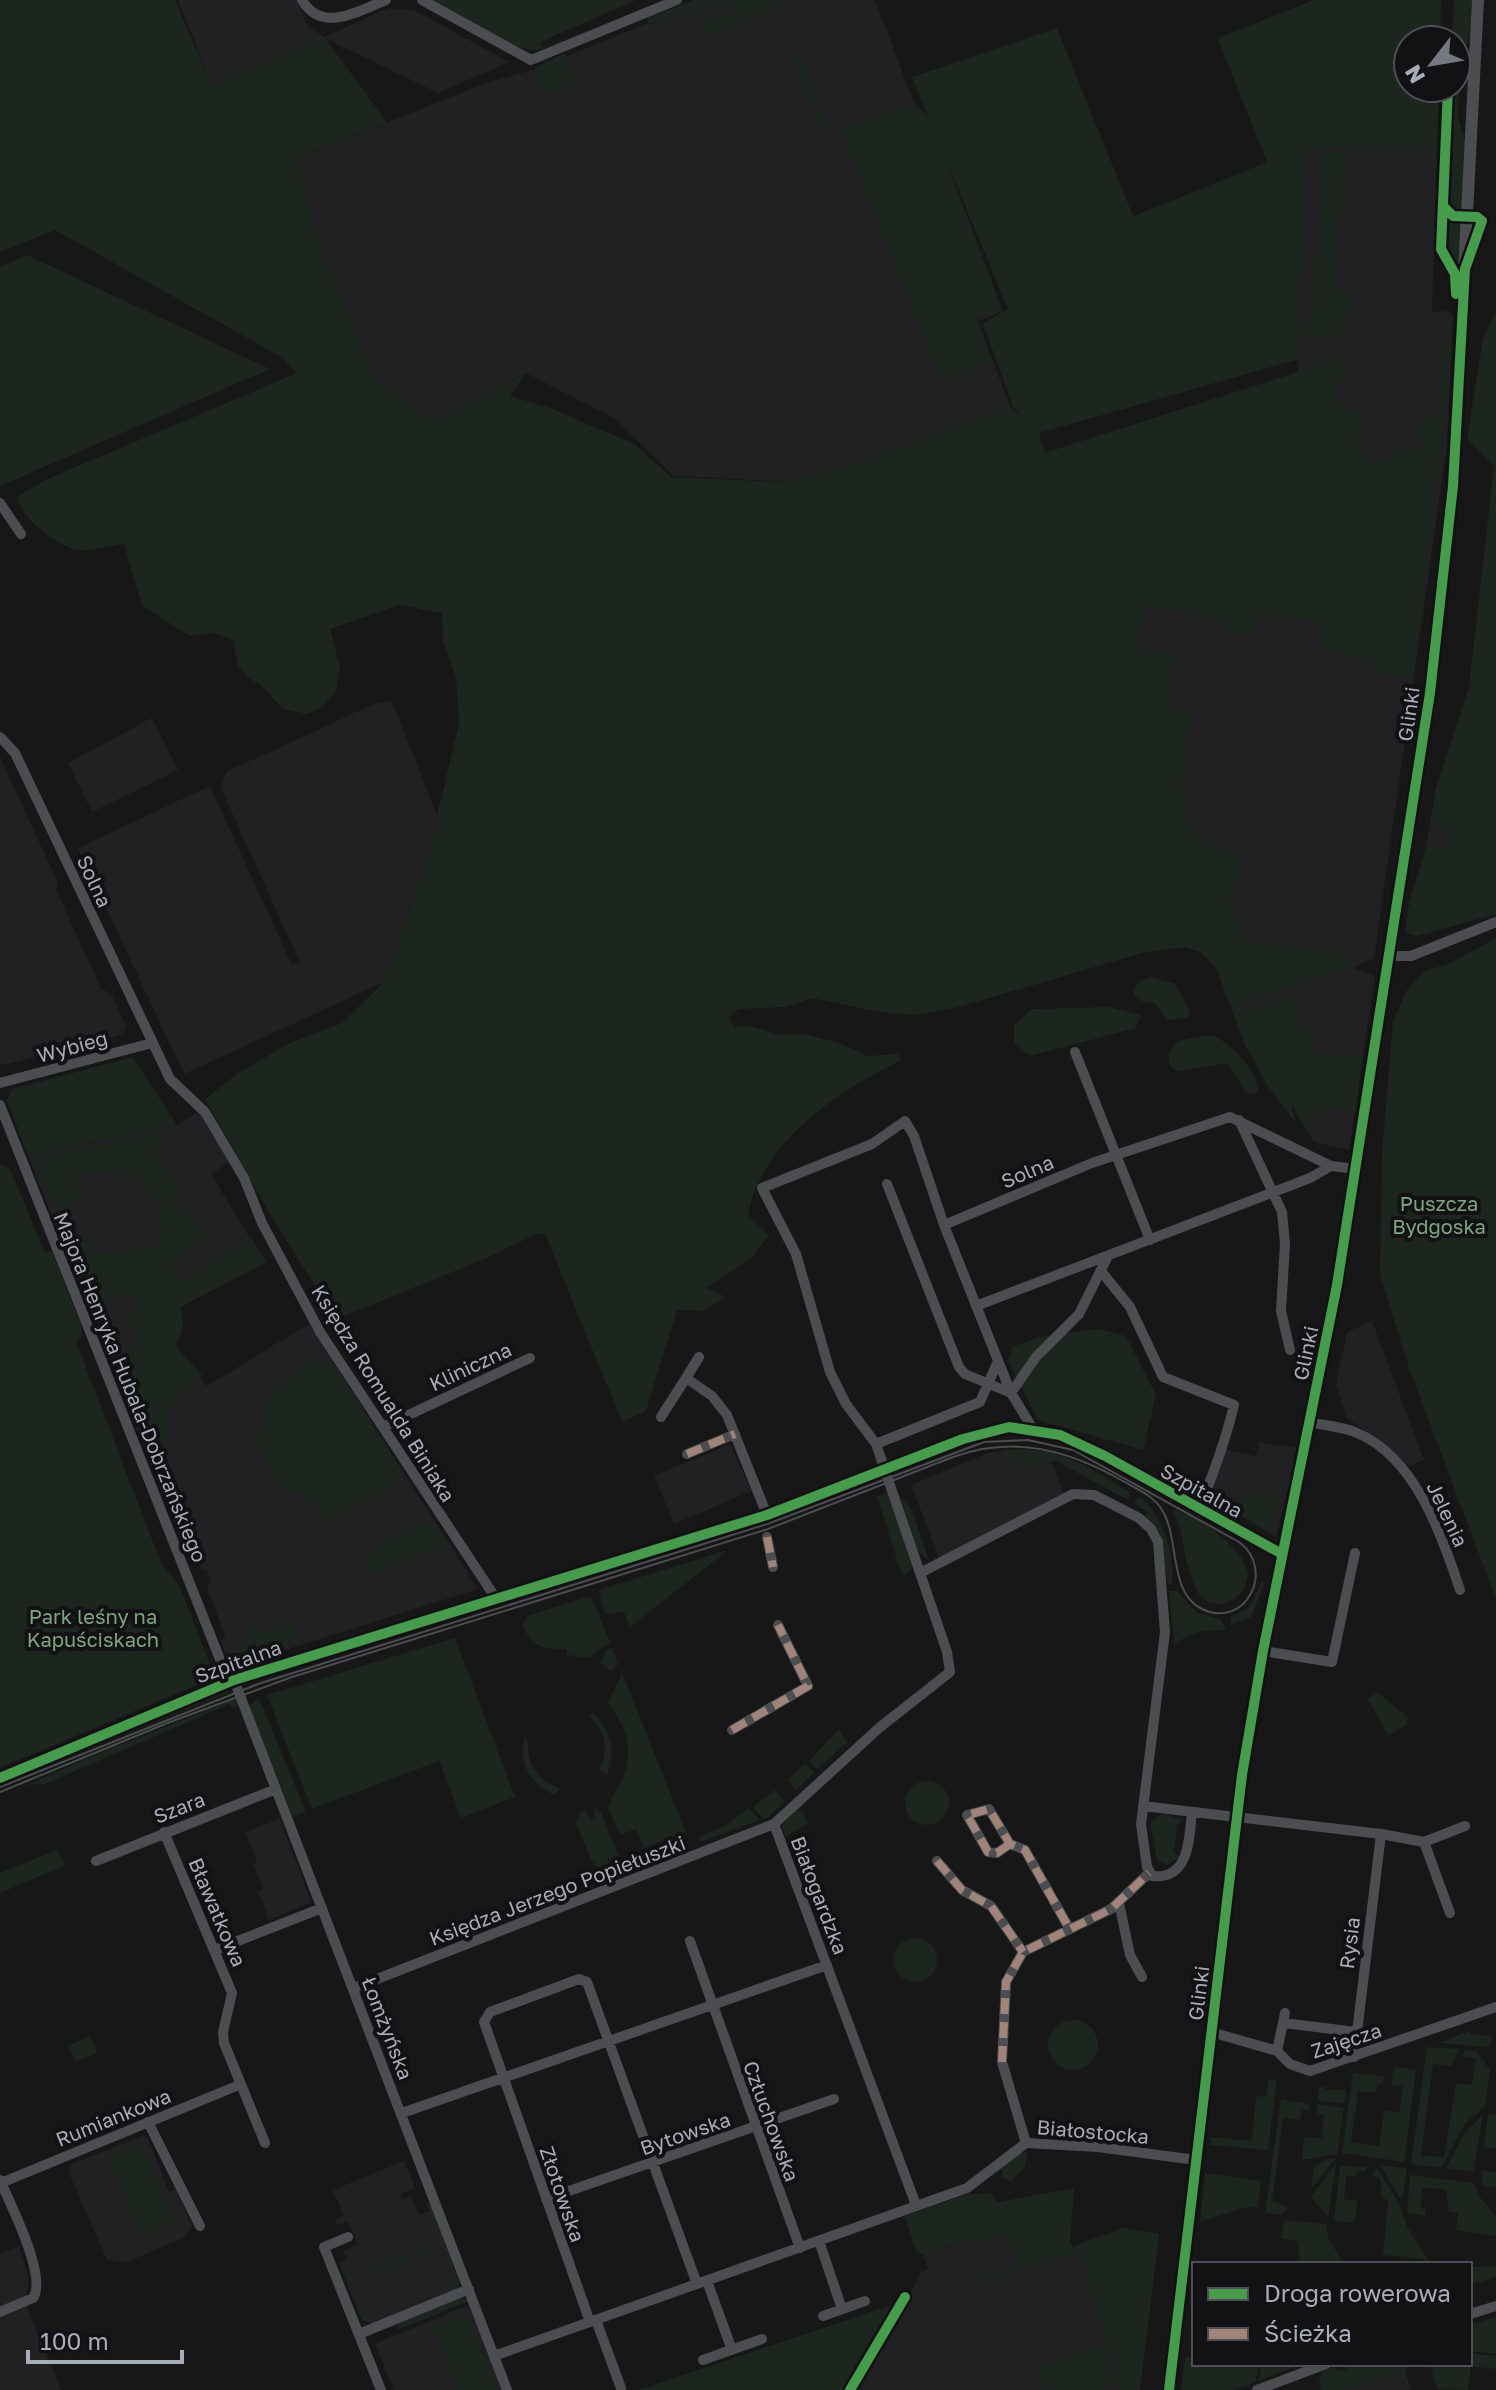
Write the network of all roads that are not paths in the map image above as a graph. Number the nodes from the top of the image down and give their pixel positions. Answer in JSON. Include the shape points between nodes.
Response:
{"nodes":[{"id":1,"x":302,"y":0,"type":"edge"},
{"id":2,"x":386,"y":0,"type":"edge"},
{"id":3,"x":422,"y":0,"type":"edge"},
{"id":4,"x":1478,"y":0,"type":"edge"},
{"id":5,"x":673,"y":1,"type":"edge"},
{"id":6,"x":0,"y":503,"type":"edge"},
{"id":7,"x":21,"y":534,"type":"dead end"},
{"id":8,"x":0,"y":737,"type":"edge"},
{"id":9,"x":1496,"y":922,"type":"edge"},
{"id":10,"x":1388,"y":956,"type":"junction"},
{"id":11,"x":152,"y":1043,"type":"junction"},
{"id":12,"x":1075,"y":1052,"type":"dead end"},
{"id":13,"x":0,"y":1083,"type":"edge"},
{"id":14,"x":0,"y":1105,"type":"edge"},
{"id":15,"x":1239,"y":1120,"type":"junction"},
{"id":16,"x":1117,"y":1154,"type":"junction"},
{"id":17,"x":1331,"y":1166,"type":"junction"},
{"id":18,"x":1356,"y":1169,"type":"junction"},
{"id":19,"x":887,"y":1184,"type":"dead end"},
{"id":20,"x":1274,"y":1192,"type":"junction"},
{"id":21,"x":944,"y":1225,"type":"junction"},
{"id":22,"x":1150,"y":1240,"type":"junction"},
{"id":23,"x":1107,"y":1258,"type":"junction"},
{"id":24,"x":1101,"y":1271,"type":"junction"},
{"id":25,"x":976,"y":1306,"type":"junction"},
{"id":26,"x":1290,"y":1350,"type":"dead end"},
{"id":27,"x":699,"y":1357,"type":"dead end"},
{"id":28,"x":530,"y":1358,"type":"dead end"},
{"id":29,"x":998,"y":1361,"type":"junction"},
{"id":30,"x":686,"y":1378,"type":"junction"},
{"id":31,"x":990,"y":1385,"type":"junction"},
{"id":32,"x":1011,"y":1393,"type":"junction"},
{"id":33,"x":661,"y":1417,"type":"dead end"},
{"id":34,"x":1309,"y":1422,"type":"junction"},
{"id":35,"x":383,"y":1427,"type":"junction"},
{"id":36,"x":1033,"y":1429,"type":"junction"},
{"id":37,"x":735,"y":1434,"type":"junction"},
{"id":38,"x":876,"y":1444,"type":"junction"},
{"id":39,"x":687,"y":1454,"type":"dead end"},
{"id":40,"x":885,"y":1468,"type":"junction"},
{"id":41,"x":1199,"y":1510,"type":"junction"},
{"id":42,"x":767,"y":1515,"type":"junction"},
{"id":43,"x":767,"y":1537,"type":"dead end"},
{"id":44,"x":1355,"y":1553,"type":"dead end"},
{"id":45,"x":1282,"y":1554,"type":"junction"},
{"id":46,"x":773,"y":1567,"type":"dead end"},
{"id":47,"x":920,"y":1573,"type":"junction"},
{"id":48,"x":1460,"y":1590,"type":"dead end"},
{"id":49,"x":495,"y":1597,"type":"junction"},
{"id":50,"x":778,"y":1625,"type":"dead end"},
{"id":51,"x":1263,"y":1651,"type":"junction"},
{"id":52,"x":232,"y":1681,"type":"junction"},
{"id":53,"x":732,"y":1730,"type":"dead end"},
{"id":54,"x":0,"y":1778,"type":"edge"},
{"id":55,"x":276,"y":1789,"type":"junction"},
{"id":56,"x":1143,"y":1806,"type":"junction"},
{"id":57,"x":1192,"y":1812,"type":"junction"},
{"id":58,"x":1237,"y":1817,"type":"junction"},
{"id":59,"x":774,"y":1824,"type":"junction"},
{"id":60,"x":1465,"y":1826,"type":"dead end"},
{"id":61,"x":164,"y":1832,"type":"junction"},
{"id":62,"x":1381,"y":1834,"type":"junction"},
{"id":63,"x":1424,"y":1842,"type":"junction"},
{"id":64,"x":1010,"y":1844,"type":"junction"},
{"id":65,"x":96,"y":1861,"type":"dead end"},
{"id":66,"x":937,"y":1861,"type":"dead end"},
{"id":67,"x":1149,"y":1873,"type":"junction"},
{"id":68,"x":1119,"y":1903,"type":"junction"},
{"id":69,"x":322,"y":1908,"type":"junction"},
{"id":70,"x":1450,"y":1913,"type":"dead end"},
{"id":71,"x":1069,"y":1928,"type":"junction"},
{"id":72,"x":690,"y":1941,"type":"dead end"},
{"id":73,"x":215,"y":1950,"type":"junction"},
{"id":74,"x":1023,"y":1952,"type":"junction"},
{"id":75,"x":827,"y":1965,"type":"junction"},
{"id":76,"x":1142,"y":1977,"type":"dead end"},
{"id":77,"x":354,"y":1988,"type":"junction"},
{"id":78,"x":712,"y":2006,"type":"junction"},
{"id":79,"x":1496,"y":2007,"type":"edge"},
{"id":80,"x":1211,"y":2032,"type":"junction"},
{"id":81,"x":1356,"y":2032,"type":"junction"},
{"id":82,"x":609,"y":2042,"type":"junction"},
{"id":83,"x":1277,"y":2051,"type":"junction"},
{"id":84,"x":1354,"y":2057,"type":"junction"},
{"id":85,"x":503,"y":2078,"type":"junction"},
{"id":86,"x":239,"y":2085,"type":"junction"},
{"id":87,"x":834,"y":2099,"type":"dead end"},
{"id":88,"x":402,"y":2113,"type":"junction"},
{"id":89,"x":148,"y":2122,"type":"junction"},
{"id":90,"x":755,"y":2127,"type":"junction"},
{"id":91,"x":265,"y":2143,"type":"dead end"},
{"id":92,"x":1026,"y":2143,"type":"junction"},
{"id":93,"x":1196,"y":2160,"type":"junction"},
{"id":94,"x":651,"y":2164,"type":"junction"},
{"id":95,"x":1,"y":2181,"type":"edge"},
{"id":96,"x":546,"y":2199,"type":"junction"},
{"id":97,"x":916,"y":2205,"type":"junction"},
{"id":98,"x":200,"y":2226,"type":"dead end"},
{"id":99,"x":348,"y":2237,"type":"dead end"},
{"id":100,"x":819,"y":2241,"type":"junction"},
{"id":101,"x":800,"y":2248,"type":"junction"},
{"id":102,"x":702,"y":2282,"type":"junction"},
{"id":103,"x":469,"y":2289,"type":"junction"},
{"id":104,"x":905,"y":2297,"type":"dead end"},
{"id":105,"x":865,"y":2301,"type":"dead end"},
{"id":106,"x":1496,"y":2306,"type":"edge"},
{"id":107,"x":842,"y":2309,"type":"junction"},
{"id":108,"x":0,"y":2312,"type":"edge"},
{"id":109,"x":1472,"y":2313,"type":"edge"},
{"id":110,"x":823,"y":2316,"type":"dead end"},
{"id":111,"x":593,"y":2321,"type":"junction"},
{"id":112,"x":359,"y":2334,"type":"junction"},
{"id":113,"x":762,"y":2339,"type":"dead end"},
{"id":114,"x":732,"y":2350,"type":"junction"},
{"id":115,"x":494,"y":2356,"type":"junction"},
{"id":116,"x":703,"y":2360,"type":"dead end"},
{"id":117,"x":1321,"y":2366,"type":"edge"},
{"id":118,"x":622,"y":2387,"type":"edge"},
{"id":119,"x":381,"y":2390,"type":"edge"},
{"id":120,"x":507,"y":2390,"type":"edge"},
{"id":121,"x":850,"y":2390,"type":"edge"},
{"id":122,"x":1169,"y":2390,"type":"edge"},
{"id":123,"x":1257,"y":2390,"type":"edge"}],
"edges":[{"from":1,"to":2,"type":"street","via":[[315,15],[328,19]]},
{"from":3,"to":5,"type":"street","via":[[531,60]]},
{"from":4,"to":10,"type":"street","name":"Glinki","via":[[1446,559]]},
{"from":6,"to":7,"type":"street"},
{"from":8,"to":11,"type":"street","name":"Solna","via":[[15,753]]},
{"from":9,"to":10,"type":"street","via":[[1411,956]]},
{"from":10,"to":18,"type":"street","name":"Glinki"},
{"from":11,"to":13,"type":"street","name":"Wybieg"},
{"from":11,"to":35,"type":"street","name":"Księdza Romualda Biniaka","via":[[170,1079],[205,1112],[320,1332]]},
{"from":12,"to":16,"type":"street"},
{"from":14,"to":52,"type":"street","name":"Majora Henryka Hubala-Dobrzańskiego"},
{"from":15,"to":16,"type":"street","name":"Solna","via":[[1230,1117]]},
{"from":15,"to":17,"type":"street"},
{"from":15,"to":20,"type":"street"},
{"from":16,"to":21,"type":"street","name":"Solna"},
{"from":16,"to":22,"type":"street"},
{"from":17,"to":18,"type":"street"},
{"from":17,"to":20,"type":"street"},
{"from":18,"to":34,"type":"street","name":"Glinki"},
{"from":19,"to":31,"type":"street","via":[[959,1367]]},
{"from":20,"to":22,"type":"street"},
{"from":20,"to":26,"type":"street","via":[[1285,1229],[1281,1311]]},
{"from":21,"to":25,"type":"street"},
{"from":21,"to":38,"type":"street","name":"Białogardzka","via":[[905,1121],[872,1144],[762,1188],[796,1254],[830,1372]]},
{"from":22,"to":23,"type":"street"},
{"from":23,"to":24,"type":"street"},
{"from":23,"to":25,"type":"street"},
{"from":24,"to":32,"type":"street","via":[[1079,1314],[1036,1357]]},
{"from":24,"to":41,"type":"street","via":[[1130,1307],[1163,1377],[1234,1405]]},
{"from":25,"to":29,"type":"street"},
{"from":27,"to":30,"type":"street"},
{"from":28,"to":35,"type":"street","name":"Kliniczna"},
{"from":29,"to":31,"type":"street"},
{"from":29,"to":32,"type":"street"},
{"from":30,"to":33,"type":"street"},
{"from":30,"to":37,"type":"street","via":[[722,1405]]},
{"from":31,"to":32,"type":"street"},
{"from":31,"to":38,"type":"street","via":[[980,1402]]},
{"from":32,"to":36,"type":"street"},
{"from":34,"to":45,"type":"street","name":"Glinki"},
{"from":34,"to":48,"type":"street","name":"Jelenia","via":[[1360,1433],[1404,1468],[1420,1492]]},
{"from":35,"to":49,"type":"street","name":"Księdza Romualda Biniaka"},
{"from":36,"to":40,"type":"street","name":"Szpitalna","via":[[989,1431]]},
{"from":36,"to":41,"type":"street","name":"Szpitalna","via":[[1105,1456]]},
{"from":37,"to":39,"type":"street"},
{"from":37,"to":42,"type":"street"},
{"from":38,"to":40,"type":"street","name":"Białogardzka"},
{"from":40,"to":42,"type":"street","name":"Szpitalna"},
{"from":40,"to":47,"type":"street","name":"Białogardzka"},
{"from":41,"to":45,"type":"street","name":"Szpitalna"},
{"from":42,"to":49,"type":"street","name":"Szpitalna"},
{"from":43,"to":46,"type":"street"},
{"from":44,"to":51,"type":"street","via":[[1332,1662]]},
{"from":45,"to":51,"type":"street","name":"Glinki"},
{"from":47,"to":56,"type":"street","via":[[1073,1494],[1094,1495],[1151,1529],[1158,1542],[1165,1632]]},
{"from":47,"to":59,"type":"street","name":"Białogardzka","via":[[950,1672],[879,1728]]},
{"from":49,"to":52,"type":"street","name":"Szpitalna"},
{"from":50,"to":53,"type":"street","via":[[808,1686]]},
{"from":51,"to":58,"type":"street","name":"Glinki"},
{"from":52,"to":54,"type":"street","name":"Szpitalna"},
{"from":52,"to":55,"type":"street","name":"Łomżyńska"},
{"from":55,"to":61,"type":"street","name":"Szara"},
{"from":55,"to":69,"type":"street","name":"Łomżyńska"},
{"from":56,"to":57,"type":"street"},
{"from":56,"to":67,"type":"street"},
{"from":57,"to":58,"type":"street"},
{"from":57,"to":67,"type":"street","via":[[1185,1860],[1159,1877]]},
{"from":58,"to":62,"type":"street"},
{"from":58,"to":80,"type":"street","name":"Glinki"},
{"from":59,"to":75,"type":"street","name":"Białogardzka"},
{"from":59,"to":77,"type":"street","name":"Księdza Jerzego Popiełuszki"},
{"from":60,"to":63,"type":"street"},
{"from":61,"to":65,"type":"street","name":"Szara"},
{"from":61,"to":73,"type":"street","name":"Bławatkowa"},
{"from":62,"to":63,"type":"street"},
{"from":62,"to":81,"type":"street","name":"Rysia"},
{"from":63,"to":70,"type":"street"},
{"from":64,"to":64,"type":"street","via":[[997,1853],[988,1852],[967,1815],[989,1809]]},
{"from":64,"to":71,"type":"street","via":[[1025,1850]]},
{"from":66,"to":74,"type":"street","via":[[962,1890],[991,1906]]},
{"from":67,"to":68,"type":"street"},
{"from":68,"to":71,"type":"street"},
{"from":68,"to":76,"type":"street","via":[[1130,1955]]},
{"from":69,"to":73,"type":"street"},
{"from":69,"to":77,"type":"street","name":"Łomżyńska"},
{"from":71,"to":74,"type":"street"},
{"from":72,"to":78,"type":"street","name":"Człuchowska"},
{"from":73,"to":86,"type":"street","name":"Bławatkowa","via":[[232,1993],[223,2032]]},
{"from":74,"to":92,"type":"street","via":[[1006,1982],[1001,2043]]},
{"from":75,"to":78,"type":"street"},
{"from":75,"to":97,"type":"street","name":"Białogardzka"},
{"from":77,"to":88,"type":"street","name":"Łomżyńska"},
{"from":78,"to":82,"type":"street"},
{"from":78,"to":90,"type":"street","name":"Człuchowska"},
{"from":79,"to":84,"type":"street","name":"Zajęcza"},
{"from":80,"to":83,"type":"street","name":"Zajęcza"},
{"from":80,"to":93,"type":"street","name":"Glinki"},
{"from":81,"to":83,"type":"street","via":[[1285,2018]]},
{"from":81,"to":84,"type":"street","name":"Rysia"},
{"from":82,"to":85,"type":"street"},
{"from":82,"to":85,"type":"street","name":"Złotowska","via":[[587,1982],[579,1979],[484,2015]]},
{"from":82,"to":94,"type":"street"},
{"from":83,"to":84,"type":"street","name":"Zajęcza","via":[[1290,2064],[1310,2071]]},
{"from":85,"to":88,"type":"street"},
{"from":85,"to":96,"type":"street","name":"Złotowska"},
{"from":86,"to":89,"type":"street","name":"Rumiankowa"},
{"from":86,"to":91,"type":"street","name":"Bławatkowa"},
{"from":87,"to":90,"type":"street","name":"Bytowska"},
{"from":88,"to":103,"type":"street","name":"Łomżyńska"},
{"from":89,"to":95,"type":"street","name":"Rumiankowa"},
{"from":89,"to":98,"type":"street"},
{"from":90,"to":94,"type":"street","name":"Bytowska"},
{"from":90,"to":101,"type":"street","name":"Człuchowska"},
{"from":92,"to":93,"type":"street","name":"Białostocka"},
{"from":92,"to":97,"type":"street","name":"Białostocka","via":[[973,2185]]},
{"from":93,"to":122,"type":"street","name":"Glinki"},
{"from":94,"to":96,"type":"street","name":"Bytowska"},
{"from":94,"to":102,"type":"street"},
{"from":95,"to":108,"type":"street","via":[[38,2285],[33,2298]]},
{"from":96,"to":111,"type":"street","name":"Złotowska"},
{"from":97,"to":100,"type":"street","name":"Białostocka"},
{"from":99,"to":112,"type":"street","via":[[324,2247]]},
{"from":100,"to":101,"type":"street","name":"Białostocka"},
{"from":100,"to":107,"type":"street"},
{"from":101,"to":102,"type":"street","name":"Białostocka"},
{"from":102,"to":111,"type":"street","name":"Białostocka"},
{"from":102,"to":114,"type":"street"},
{"from":103,"to":112,"type":"street"},
{"from":103,"to":115,"type":"street","name":"Łomżyńska"},
{"from":104,"to":121,"type":"street"},
{"from":105,"to":107,"type":"street"},
{"from":106,"to":109,"type":"street"},
{"from":107,"to":110,"type":"street"},
{"from":111,"to":115,"type":"street","name":"Białostocka"},
{"from":111,"to":118,"type":"street"},
{"from":112,"to":119,"type":"street"},
{"from":113,"to":114,"type":"street"},
{"from":114,"to":116,"type":"street"},
{"from":115,"to":120,"type":"street","name":"Łomżyńska"},
{"from":117,"to":123,"type":"street"}]}
